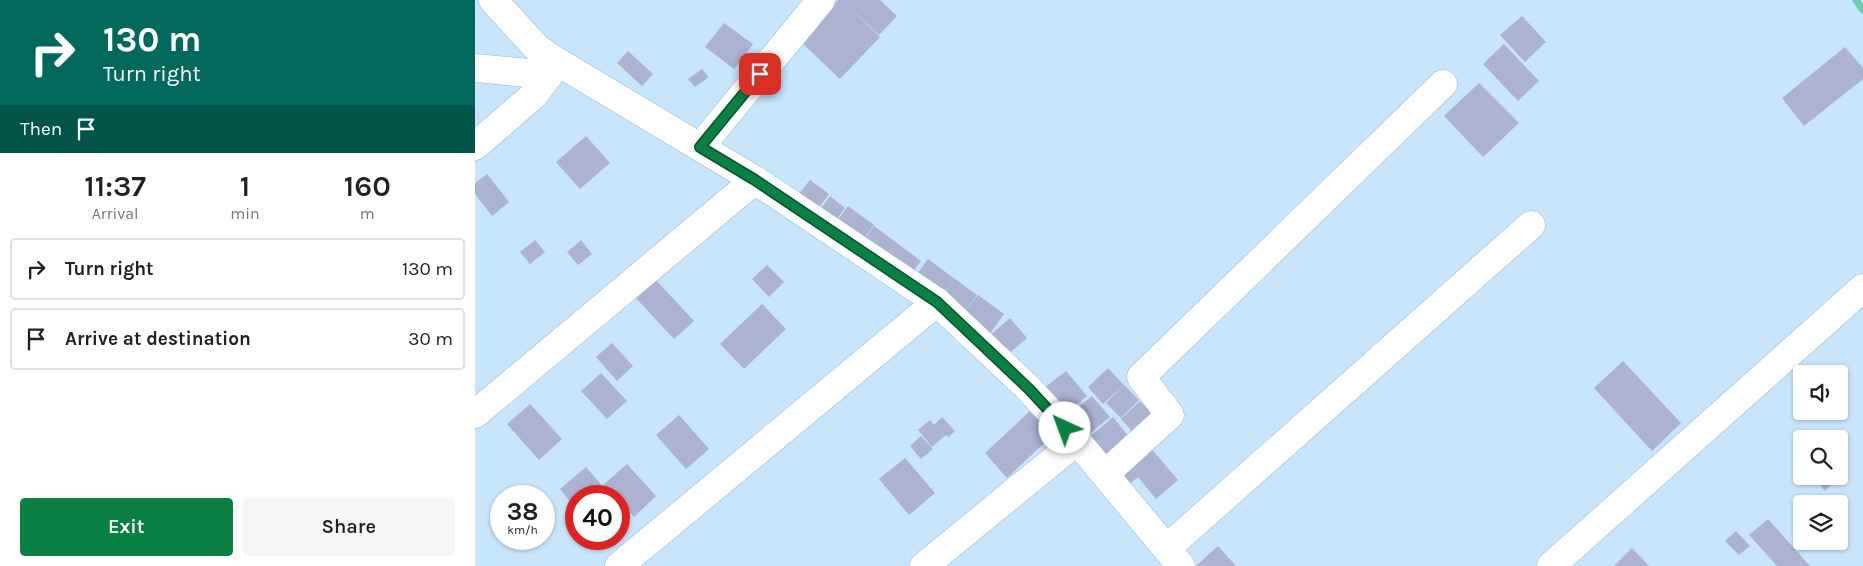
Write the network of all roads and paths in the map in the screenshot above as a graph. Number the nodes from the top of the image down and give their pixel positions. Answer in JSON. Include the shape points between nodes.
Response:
{"nodes":[{"id":1,"x":493,"y":0,"type":"edge"},
{"id":2,"x":821,"y":0,"type":"edge"},
{"id":3,"x":550,"y":66,"type":"junction"},
{"id":4,"x":475,"y":68,"type":"edge"},
{"id":5,"x":1443,"y":84,"type":"dead end"},
{"id":6,"x":475,"y":146,"type":"edge"},
{"id":7,"x":700,"y":147,"type":"junction"},
{"id":8,"x":755,"y":180,"type":"junction"},
{"id":9,"x":1531,"y":224,"type":"dead end"},
{"id":10,"x":1863,"y":288,"type":"edge"},
{"id":11,"x":937,"y":302,"type":"junction"},
{"id":12,"x":475,"y":414,"type":"edge"},
{"id":13,"x":1077,"y":441,"type":"junction"},
{"id":14,"x":1105,"y":474,"type":"junction"},
{"id":15,"x":1174,"y":557,"type":"edge"},
{"id":16,"x":619,"y":566,"type":"edge"},
{"id":17,"x":924,"y":566,"type":"edge"},
{"id":18,"x":1551,"y":566,"type":"edge"}],
"edges":[{"from":1,"to":3,"type":"street"},
{"from":2,"to":7,"type":"street"},
{"from":3,"to":4,"type":"street"},
{"from":3,"to":6,"type":"street","via":[[534,95]]},
{"from":3,"to":7,"type":"street"},
{"from":5,"to":14,"type":"street","via":[[1141,377],[1170,415]]},
{"from":7,"to":8,"type":"street"},
{"from":8,"to":11,"type":"street"},
{"from":8,"to":12,"type":"street"},
{"from":9,"to":15,"type":"street"},
{"from":10,"to":18,"type":"street"},
{"from":11,"to":13,"type":"street","via":[[1029,389]]},
{"from":11,"to":16,"type":"street"},
{"from":13,"to":14,"type":"street"},
{"from":13,"to":17,"type":"street"},
{"from":14,"to":15,"type":"street"}]}
